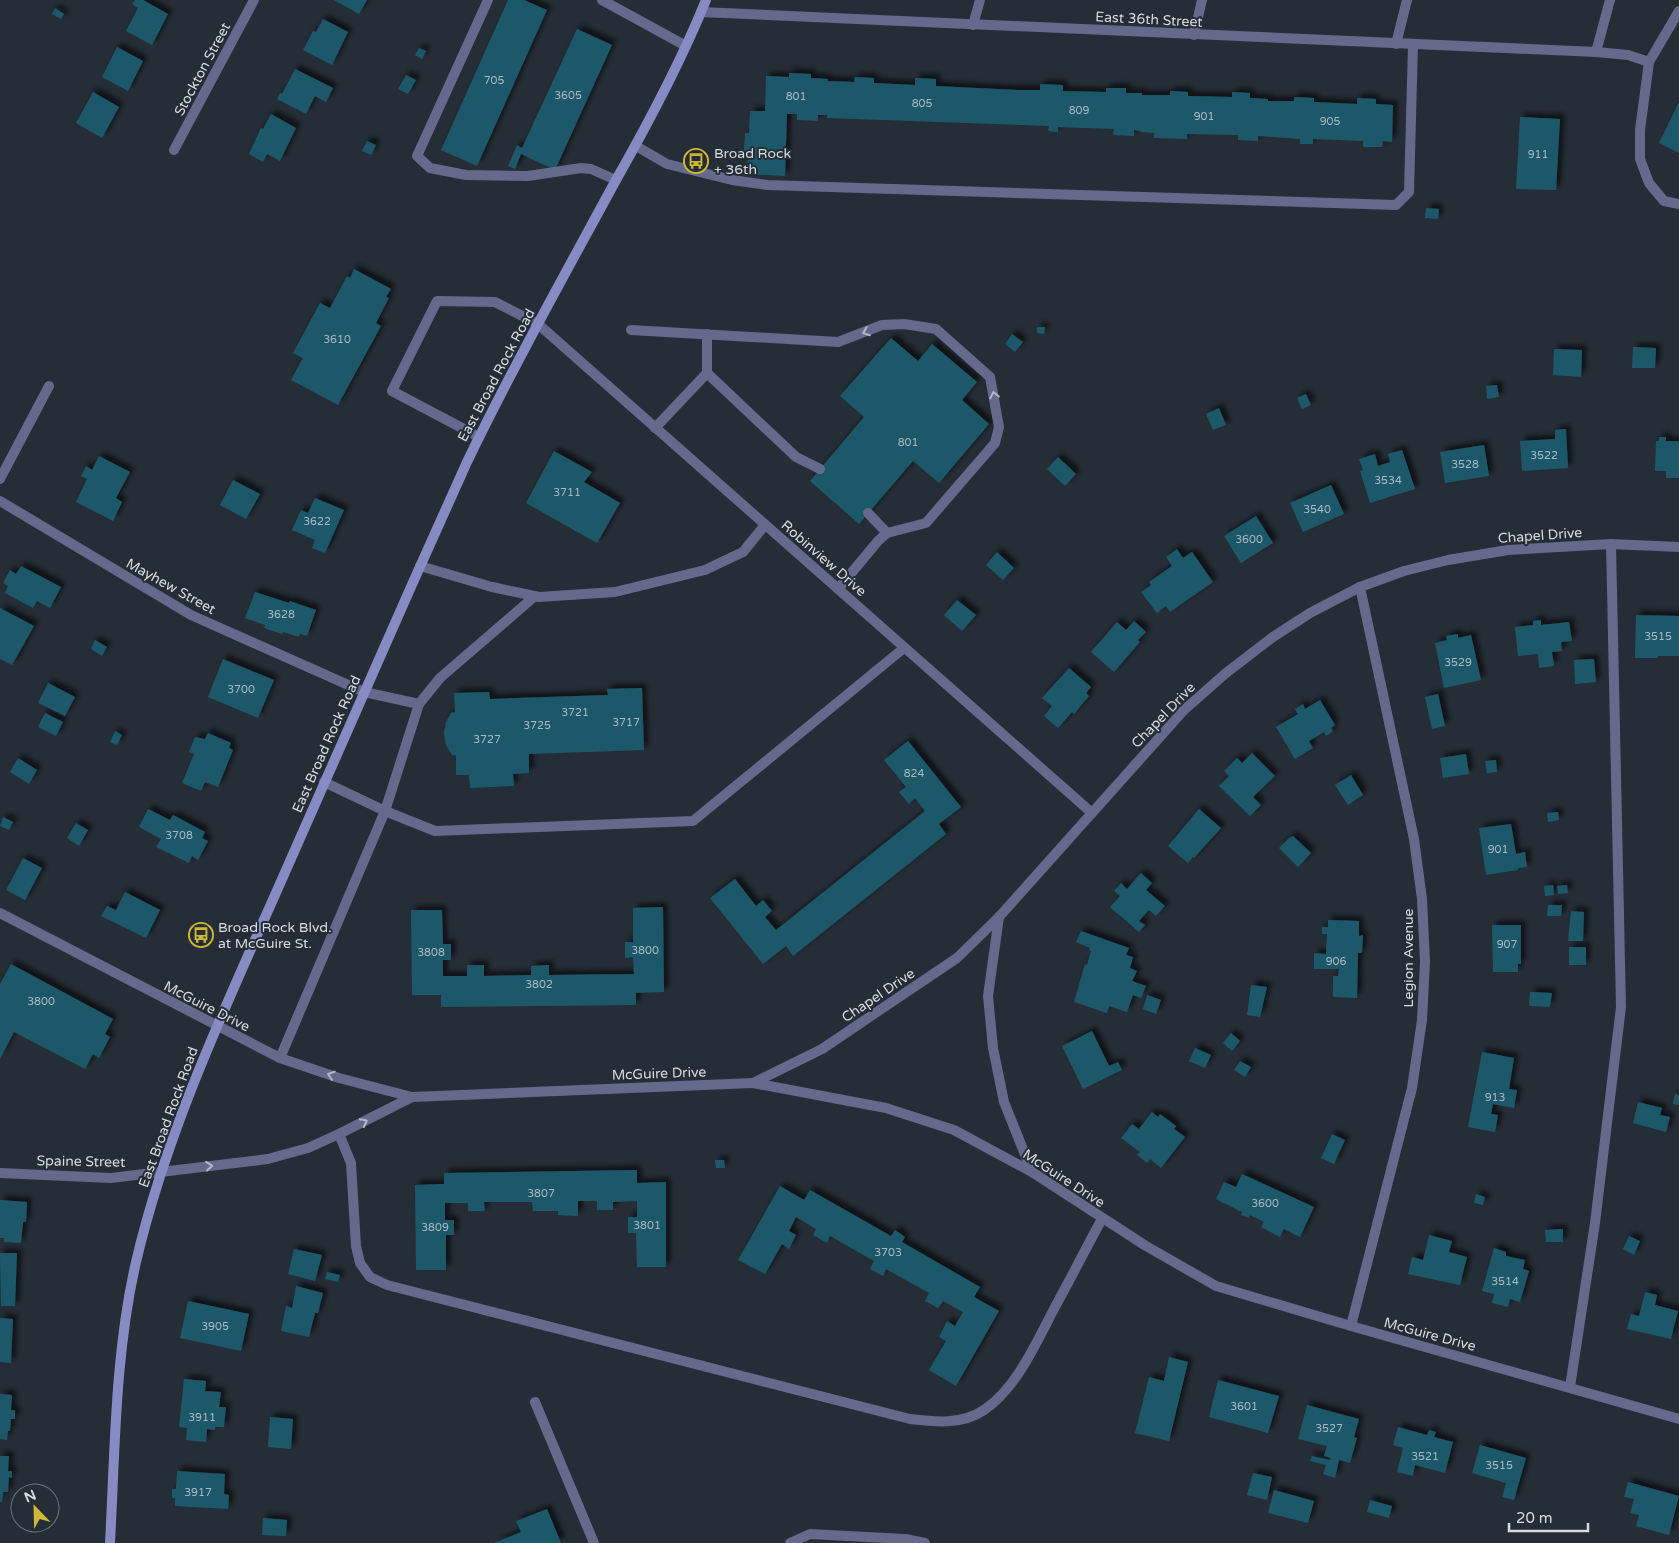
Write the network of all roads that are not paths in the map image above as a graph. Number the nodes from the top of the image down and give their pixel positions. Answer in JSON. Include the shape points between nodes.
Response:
{"nodes":[{"id":1,"x":254,"y":0,"type":"edge"},
{"id":2,"x":488,"y":0,"type":"edge"},
{"id":3,"x":602,"y":0,"type":"edge"},
{"id":4,"x":706,"y":0,"type":"edge"},
{"id":5,"x":980,"y":0,"type":"edge"},
{"id":6,"x":1202,"y":0,"type":"edge"},
{"id":7,"x":1407,"y":0,"type":"edge"},
{"id":8,"x":1610,"y":0,"type":"edge"},
{"id":9,"x":1679,"y":11,"type":"edge"},
{"id":10,"x":701,"y":12,"type":"junction"},
{"id":11,"x":973,"y":25,"type":"junction"},
{"id":12,"x":1194,"y":35,"type":"junction"},
{"id":13,"x":1396,"y":44,"type":"junction"},
{"id":14,"x":1413,"y":44,"type":"junction"},
{"id":15,"x":686,"y":46,"type":"junction"},
{"id":16,"x":1596,"y":52,"type":"junction"},
{"id":17,"x":1649,"y":62,"type":"junction"},
{"id":18,"x":636,"y":146,"type":"junction"},
{"id":19,"x":174,"y":150,"type":"dead end"},
{"id":20,"x":616,"y":180,"type":"junction"},
{"id":21,"x":1679,"y":204,"type":"edge"},
{"id":22,"x":538,"y":324,"type":"junction"},
{"id":23,"x":631,"y":330,"type":"dead end"},
{"id":24,"x":707,"y":334,"type":"junction"},
{"id":25,"x":707,"y":373,"type":"junction"},
{"id":26,"x":49,"y":386,"type":"dead end"},
{"id":27,"x":654,"y":428,"type":"junction"},
{"id":28,"x":479,"y":437,"type":"junction"},
{"id":29,"x":820,"y":469,"type":"dead end"},
{"id":30,"x":0,"y":479,"type":"edge"},
{"id":31,"x":0,"y":501,"type":"edge"},
{"id":32,"x":868,"y":513,"type":"dead end"},
{"id":33,"x":765,"y":525,"type":"junction"},
{"id":34,"x":887,"y":533,"type":"junction"},
{"id":35,"x":1611,"y":544,"type":"junction"},
{"id":36,"x":1679,"y":547,"type":"edge"},
{"id":37,"x":420,"y":566,"type":"junction"},
{"id":38,"x":1360,"y":587,"type":"junction"},
{"id":39,"x":838,"y":589,"type":"junction"},
{"id":40,"x":534,"y":596,"type":"junction"},
{"id":41,"x":904,"y":648,"type":"junction"},
{"id":42,"x":364,"y":692,"type":"junction"},
{"id":43,"x":419,"y":704,"type":"junction"},
{"id":44,"x":324,"y":782,"type":"junction"},
{"id":45,"x":385,"y":811,"type":"junction"},
{"id":46,"x":1092,"y":813,"type":"junction"},
{"id":47,"x":999,"y":917,"type":"junction"},
{"id":48,"x":1,"y":918,"type":"edge"},
{"id":49,"x":217,"y":1026,"type":"junction"},
{"id":50,"x":280,"y":1058,"type":"junction"},
{"id":51,"x":753,"y":1083,"type":"junction"},
{"id":52,"x":412,"y":1097,"type":"junction"},
{"id":53,"x":339,"y":1134,"type":"junction"},
{"id":54,"x":161,"y":1172,"type":"junction"},
{"id":55,"x":1032,"y":1172,"type":"junction"},
{"id":56,"x":0,"y":1173,"type":"edge"},
{"id":57,"x":1102,"y":1219,"type":"junction"},
{"id":58,"x":1351,"y":1326,"type":"junction"},
{"id":59,"x":1570,"y":1387,"type":"junction"},
{"id":60,"x":536,"y":1402,"type":"dead end"},
{"id":61,"x":1679,"y":1419,"type":"edge"},
{"id":62,"x":110,"y":1543,"type":"edge"},
{"id":63,"x":594,"y":1543,"type":"edge"},
{"id":64,"x":790,"y":1543,"type":"edge"},
{"id":65,"x":925,"y":1543,"type":"edge"}],
"edges":[{"from":1,"to":19,"type":"street","name":"Stockton Street"},
{"from":2,"to":20,"type":"street","via":[[417,156],[430,168],[466,175],[528,176],[581,168]]},
{"from":3,"to":15,"type":"street"},
{"from":4,"to":10,"type":"main road","name":"East Broad Rock Road"},
{"from":5,"to":11,"type":"street"},
{"from":6,"to":12,"type":"street"},
{"from":7,"to":13,"type":"street"},
{"from":8,"to":16,"type":"street"},
{"from":9,"to":17,"type":"street"},
{"from":10,"to":11,"type":"street","name":"East 36th Street"},
{"from":10,"to":15,"type":"main road","name":"East Broad Rock Road"},
{"from":11,"to":12,"type":"street","name":"East 36th Street"},
{"from":12,"to":13,"type":"street","name":"East 36th Street"},
{"from":13,"to":14,"type":"street","name":"East 36th Street"},
{"from":14,"to":16,"type":"street","name":"East 36th Street"},
{"from":14,"to":18,"type":"street","via":[[1409,192],[1396,205],[766,185],[667,164]]},
{"from":15,"to":18,"type":"main road","name":"East Broad Rock Road"},
{"from":16,"to":17,"type":"street","name":"East 36th Street","via":[[1628,55]]},
{"from":17,"to":21,"type":"street","via":[[1640,130],[1640,159],[1649,183],[1664,200]]},
{"from":18,"to":20,"type":"main road","name":"East Broad Rock Road"},
{"from":20,"to":22,"type":"main road","name":"East Broad Rock Road"},
{"from":22,"to":27,"type":"street","name":"Robinview Drive"},
{"from":22,"to":28,"type":"main road","name":"East Broad Rock Road"},
{"from":22,"to":28,"type":"street","name":"Robinview Drive","via":[[495,302],[437,301],[392,391]]},
{"from":23,"to":24,"type":"street"},
{"from":24,"to":25,"type":"street"},
{"from":34,"to":24,"type":"street","one_way":true,"via":[[926,523],[995,443],[999,427],[990,377],[936,329],[904,324],[882,325],[838,342]]},
{"from":25,"to":27,"type":"street"},
{"from":25,"to":29,"type":"street","via":[[796,457]]},
{"from":26,"to":30,"type":"street"},
{"from":27,"to":33,"type":"street","name":"Robinview Drive"},
{"from":28,"to":37,"type":"main road","name":"East Broad Rock Road"},
{"from":31,"to":42,"type":"street","name":"Mayhew Street","via":[[191,615]]},
{"from":32,"to":34,"type":"street"},
{"from":33,"to":39,"type":"street","name":"Robinview Drive"},
{"from":33,"to":40,"type":"street","via":[[743,552],[705,570],[615,592]]},
{"from":34,"to":39,"type":"street"},
{"from":35,"to":36,"type":"street","name":"Chapel Drive"},
{"from":35,"to":38,"type":"street","name":"Chapel Drive","via":[[1508,550],[1448,560]]},
{"from":35,"to":59,"type":"street","via":[[1621,1007],[1595,1223]]},
{"from":37,"to":40,"type":"street"},
{"from":37,"to":42,"type":"main road","name":"East Broad Rock Road"},
{"from":38,"to":46,"type":"street","name":"Chapel Drive","via":[[1310,613],[1226,673],[1184,710]]},
{"from":38,"to":58,"type":"street","name":"Legion Avenue","via":[[1414,839],[1422,898],[1425,962],[1422,1020],[1412,1088]]},
{"from":39,"to":41,"type":"street","name":"Robinview Drive"},
{"from":40,"to":43,"type":"street","via":[[440,678]]},
{"from":41,"to":45,"type":"street","via":[[693,821],[435,831]]},
{"from":41,"to":46,"type":"street","name":"Robinview Drive"},
{"from":42,"to":43,"type":"street","name":"Mayhew Street"},
{"from":42,"to":44,"type":"main road","name":"East Broad Rock Road"},
{"from":43,"to":45,"type":"street"},
{"from":44,"to":45,"type":"street"},
{"from":44,"to":49,"type":"main road","name":"East Broad Rock Road"},
{"from":45,"to":50,"type":"street"},
{"from":46,"to":47,"type":"street","name":"Chapel Drive"},
{"from":47,"to":51,"type":"street","name":"Chapel Drive","via":[[957,958],[905,994],[822,1049]]},
{"from":47,"to":55,"type":"street","via":[[988,996],[993,1048],[1004,1102]]},
{"from":48,"to":49,"type":"street","name":"McGuire Drive"},
{"from":49,"to":50,"type":"street","name":"McGuire Drive"},
{"from":49,"to":54,"type":"main road","name":"East Broad Rock Road"},
{"from":52,"to":50,"type":"street","name":"McGuire Drive","one_way":true},
{"from":51,"to":52,"type":"street","name":"McGuire Drive"},
{"from":51,"to":55,"type":"street","name":"McGuire Drive","via":[[886,1108],[954,1130]]},
{"from":53,"to":52,"type":"street","name":"McGuire Drive","one_way":true},
{"from":54,"to":53,"type":"street","name":"McGuire Drive","one_way":true,"via":[[268,1159],[308,1148]]},
{"from":53,"to":57,"type":"street","via":[[351,1163],[360,1263],[370,1276],[387,1285],[900,1416],[936,1422],[961,1420],[983,1411],[1002,1396],[1030,1355]]},
{"from":54,"to":56,"type":"street","name":"Spaine Street","via":[[111,1178]]},
{"from":54,"to":62,"type":"main road","name":"East Broad Rock Road","via":[[136,1262],[127,1309],[120,1365]]},
{"from":55,"to":57,"type":"street","name":"McGuire Drive"},
{"from":57,"to":58,"type":"street","name":"McGuire Drive","via":[[1216,1286]]},
{"from":58,"to":59,"type":"street","name":"McGuire Drive"},
{"from":59,"to":61,"type":"street","name":"McGuire Drive"},
{"from":60,"to":63,"type":"street"},
{"from":64,"to":65,"type":"street","via":[[810,1534]]}]}
